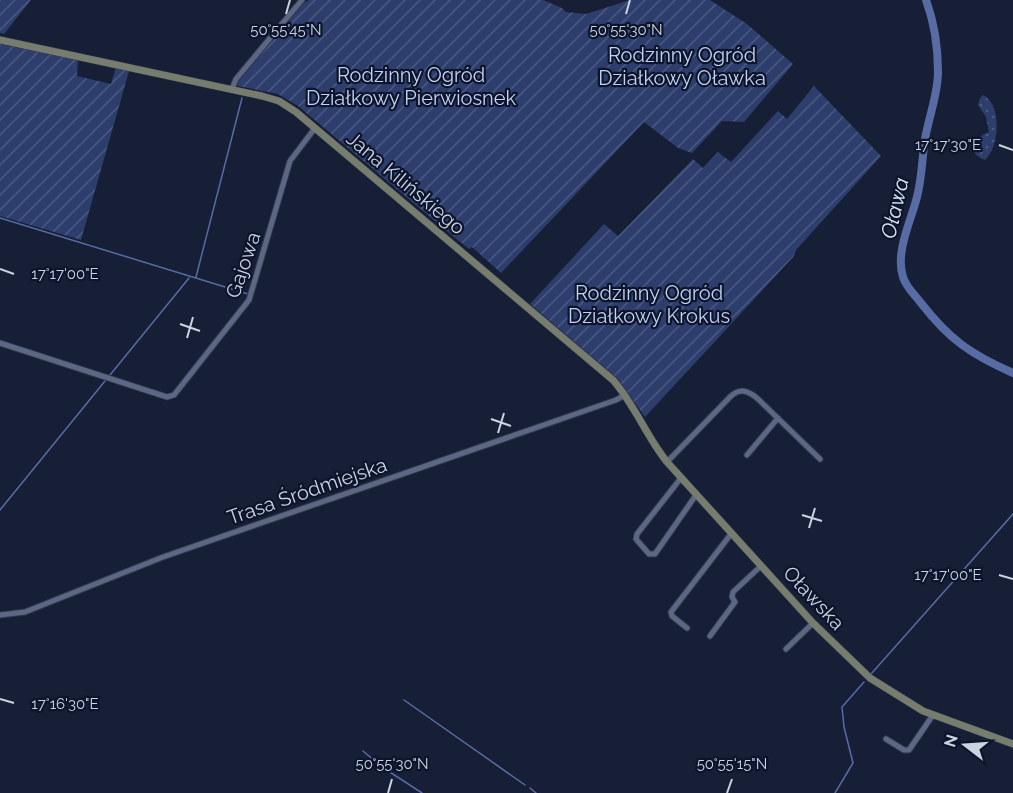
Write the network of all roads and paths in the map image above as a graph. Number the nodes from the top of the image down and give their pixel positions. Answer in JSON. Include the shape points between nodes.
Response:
{"nodes":[{"id":1,"x":302,"y":0,"type":"edge"},
{"id":2,"x":0,"y":40,"type":"edge"},
{"id":3,"x":232,"y":89,"type":"junction"},
{"id":4,"x":315,"y":128,"type":"junction"},
{"id":5,"x":0,"y":343,"type":"edge"},
{"id":6,"x":625,"y":395,"type":"junction"},
{"id":7,"x":637,"y":415,"type":"joint"},
{"id":8,"x":778,"y":418,"type":"junction"},
{"id":9,"x":747,"y":455,"type":"dead end"},
{"id":10,"x":820,"y":459,"type":"dead end"},
{"id":11,"x":667,"y":462,"type":"junction"},
{"id":12,"x":681,"y":478,"type":"junction"},
{"id":13,"x":696,"y":495,"type":"junction"},
{"id":14,"x":731,"y":534,"type":"junction"},
{"id":15,"x":761,"y":566,"type":"junction"},
{"id":16,"x":0,"y":615,"type":"edge"},
{"id":17,"x":813,"y":622,"type":"junction"},
{"id":18,"x":687,"y":628,"type":"dead end"},
{"id":19,"x":710,"y":636,"type":"dead end"},
{"id":20,"x":786,"y":649,"type":"dead end"},
{"id":21,"x":933,"y":716,"type":"junction"},
{"id":22,"x":886,"y":739,"type":"dead end"},
{"id":23,"x":1013,"y":744,"type":"edge"}],
"edges":[{"from":1,"to":3,"type":"street","via":[[236,79]]},
{"from":2,"to":3,"type":"street","name":"Jana Kilińskiego"},
{"from":3,"to":4,"type":"street","name":"Jana Kilińskiego","via":[[279,101]]},
{"from":4,"to":5,"type":"street","name":"Gajowa","via":[[290,161],[249,300],[174,395],[167,397]]},
{"from":4,"to":6,"type":"street","name":"Jana Kilińskiego","via":[[606,374]]},
{"from":6,"to":7,"type":"street","name":"Jana Kilińskiego"},
{"from":6,"to":16,"type":"street","name":"Trasa Śródmiejska","via":[[155,560],[25,612]]},
{"from":7,"to":11,"type":"street","name":"Oławska"},
{"from":8,"to":9,"type":"street"},
{"from":8,"to":10,"type":"street"},
{"from":8,"to":11,"type":"street","via":[[754,395],[737,391]]},
{"from":11,"to":12,"type":"street","name":"Oławska"},
{"from":12,"to":13,"type":"street","name":"Oławska"},
{"from":12,"to":13,"type":"street","via":[[636,537],[649,554],[655,554]]},
{"from":13,"to":14,"type":"street","name":"Oławska"},
{"from":14,"to":15,"type":"street","name":"Oławska"},
{"from":14,"to":18,"type":"street","via":[[671,612]]},
{"from":15,"to":17,"type":"street","name":"Oławska"},
{"from":15,"to":19,"type":"street","via":[[733,592],[735,602]]},
{"from":17,"to":20,"type":"street"},
{"from":17,"to":21,"type":"street","name":"Oławska","via":[[870,678]]},
{"from":21,"to":22,"type":"street","via":[[909,750]]},
{"from":21,"to":23,"type":"street","name":"Oławska"}]}
